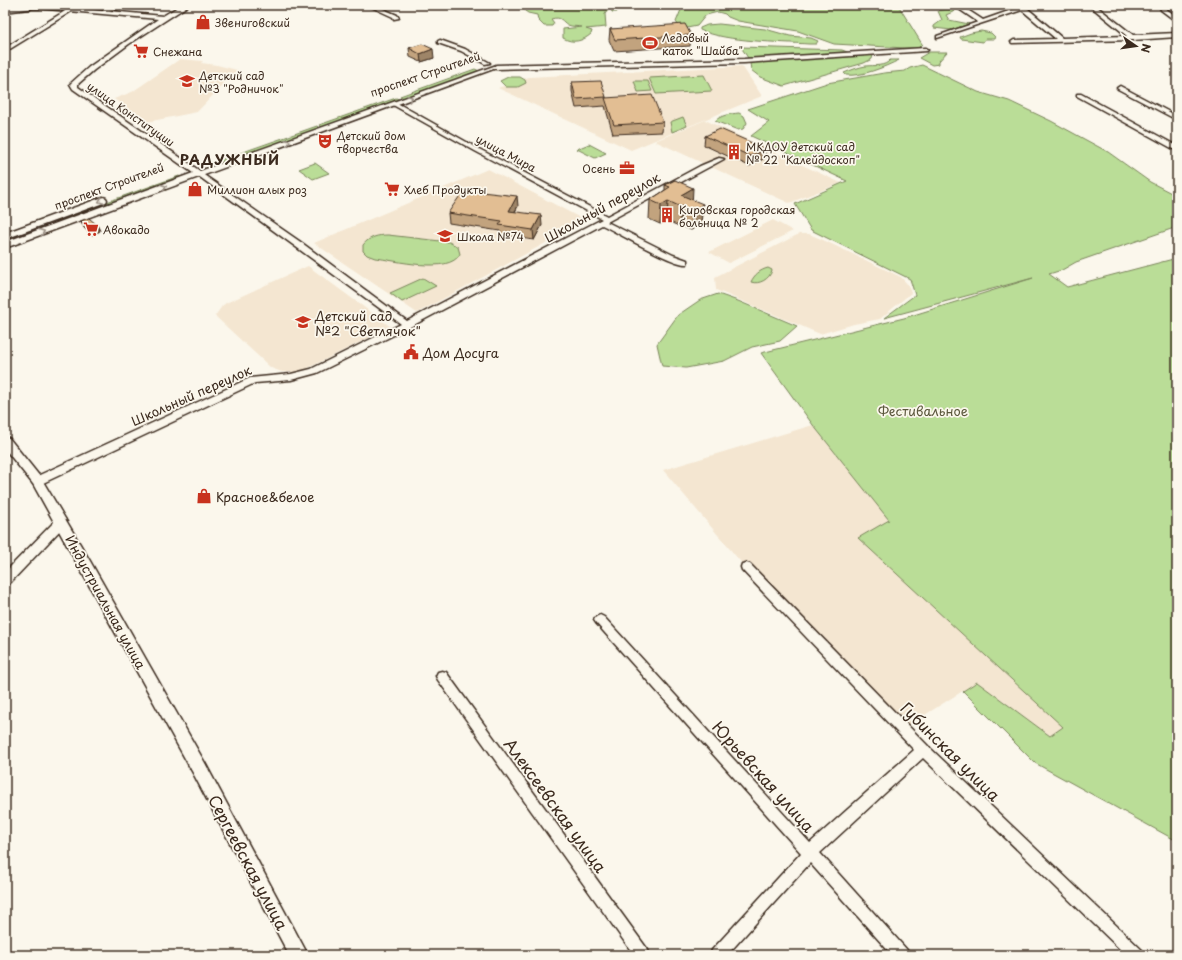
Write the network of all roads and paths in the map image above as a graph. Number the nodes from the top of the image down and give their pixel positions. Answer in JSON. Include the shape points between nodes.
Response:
{"nodes":[{"id":1,"x":124,"y":5,"type":"edge"},
{"id":2,"x":186,"y":5,"type":"edge"},
{"id":3,"x":370,"y":5,"type":"edge"},
{"id":4,"x":1031,"y":5,"type":"edge"},
{"id":5,"x":1092,"y":5,"type":"edge"},
{"id":6,"x":1164,"y":5,"type":"edge"},
{"id":7,"x":958,"y":6,"type":"dead end"},
{"id":8,"x":1021,"y":6,"type":"edge"},
{"id":9,"x":116,"y":7,"type":"junction"},
{"id":10,"x":5,"y":10,"type":"edge"},
{"id":11,"x":72,"y":10,"type":"junction"},
{"id":12,"x":97,"y":11,"type":"junction"},
{"id":13,"x":120,"y":14,"type":"junction"},
{"id":14,"x":163,"y":18,"type":"junction"},
{"id":15,"x":396,"y":18,"type":"dead end"},
{"id":16,"x":1177,"y":20,"type":"edge"},
{"id":17,"x":981,"y":22,"type":"junction"},
{"id":18,"x":1177,"y":35,"type":"edge"},
{"id":19,"x":940,"y":37,"type":"dead end"},
{"id":20,"x":1133,"y":38,"type":"junction"},
{"id":21,"x":1062,"y":40,"type":"junction"},
{"id":22,"x":440,"y":42,"type":"dead end"},
{"id":23,"x":1014,"y":42,"type":"dead end"},
{"id":24,"x":5,"y":50,"type":"edge"},
{"id":25,"x":925,"y":50,"type":"dead end"},
{"id":26,"x":487,"y":63,"type":"junction"},
{"id":27,"x":496,"y":67,"type":"junction"},
{"id":28,"x":1120,"y":88,"type":"dead end"},
{"id":29,"x":1079,"y":95,"type":"dead end"},
{"id":30,"x":395,"y":104,"type":"junction"},
{"id":31,"x":1177,"y":118,"type":"edge"},
{"id":32,"x":1177,"y":149,"type":"edge"},
{"id":33,"x":217,"y":159,"type":"dead end"},
{"id":34,"x":720,"y":159,"type":"dead end"},
{"id":35,"x":196,"y":169,"type":"junction"},
{"id":36,"x":605,"y":220,"type":"junction"},
{"id":37,"x":5,"y":236,"type":"edge"},
{"id":38,"x":5,"y":245,"type":"edge"},
{"id":39,"x":684,"y":262,"type":"dead end"},
{"id":40,"x":407,"y":325,"type":"junction"},
{"id":41,"x":5,"y":441,"type":"edge"},
{"id":42,"x":37,"y":481,"type":"junction"},
{"id":43,"x":60,"y":522,"type":"junction"},
{"id":44,"x":746,"y":567,"type":"dead end"},
{"id":45,"x":5,"y":581,"type":"edge"},
{"id":46,"x":600,"y":620,"type":"dead end"},
{"id":47,"x":442,"y":676,"type":"dead end"},
{"id":48,"x":923,"y":750,"type":"junction"},
{"id":49,"x":199,"y":768,"type":"joint"},
{"id":50,"x":810,"y":853,"type":"junction"},
{"id":51,"x":299,"y":955,"type":"edge"},
{"id":52,"x":643,"y":955,"type":"edge"},
{"id":53,"x":717,"y":955,"type":"edge"},
{"id":54,"x":902,"y":955,"type":"edge"},
{"id":55,"x":1137,"y":955,"type":"edge"}],
"edges":[{"from":1,"to":9,"type":"street"},
{"from":2,"to":14,"type":"street","name":"улица Конституции"},
{"from":3,"to":15,"type":"street"},
{"from":4,"to":8,"type":"street"},
{"from":5,"to":20,"type":"street"},
{"from":6,"to":16,"type":"street","via":[[1163,9]]},
{"from":7,"to":17,"type":"street"},
{"from":8,"to":17,"type":"street"},
{"from":8,"to":21,"type":"street"},
{"from":9,"to":12,"type":"street"},
{"from":9,"to":13,"type":"street","via":[[112,11]]},
{"from":10,"to":11,"type":"street","via":[[32,6]]},
{"from":11,"to":12,"type":"street"},
{"from":11,"to":24,"type":"street"},
{"from":12,"to":13,"type":"street"},
{"from":13,"to":14,"type":"street"},
{"from":14,"to":35,"type":"street","name":"улица Конституции","via":[[78,78],[74,86],[107,111]]},
{"from":17,"to":19,"type":"street"},
{"from":18,"to":20,"type":"street"},
{"from":20,"to":21,"type":"street"},
{"from":21,"to":23,"type":"street"},
{"from":22,"to":26,"type":"street","via":[[463,50]]},
{"from":25,"to":27,"type":"street","via":[[744,61]]},
{"from":26,"to":27,"type":"street","name":"проспект Строителей"},
{"from":26,"to":33,"type":"street","name":"проспект Строителей"},
{"from":30,"to":27,"type":"street","name":"проспект Строителей","one_way":true},
{"from":28,"to":31,"type":"street"},
{"from":29,"to":32,"type":"street"},
{"from":35,"to":30,"type":"street","name":"проспект Строителей","one_way":true},
{"from":30,"to":36,"type":"street","name":"улица Мира"},
{"from":34,"to":36,"type":"street","name":"Школьный переулок"},
{"from":35,"to":37,"type":"street","name":"проспект Строителей","one_way":true},
{"from":38,"to":35,"type":"street","name":"проспект Строителей","one_way":true},
{"from":35,"to":40,"type":"street","name":"улица Конституции"},
{"from":36,"to":39,"type":"street","name":"улица Мира","via":[[670,257]]},
{"from":36,"to":40,"type":"street","name":"Школьный переулок"},
{"from":40,"to":42,"type":"street","name":"Школьный переулок","via":[[308,373],[253,380]]},
{"from":41,"to":42,"type":"street","name":"Индустриальная улица"},
{"from":42,"to":43,"type":"street","name":"Индустриальная улица"},
{"from":43,"to":45,"type":"street"},
{"from":43,"to":49,"type":"street","name":"Индустриальная улица"},
{"from":44,"to":48,"type":"street","name":"Губинская улица"},
{"from":46,"to":50,"type":"street","name":"Юрьевская улица"},
{"from":47,"to":52,"type":"street","name":"Алексеевская улица"},
{"from":48,"to":50,"type":"street"},
{"from":48,"to":55,"type":"street","name":"Губинская улица"},
{"from":49,"to":51,"type":"street","name":"Сергеевская улица"},
{"from":50,"to":53,"type":"street"},
{"from":50,"to":54,"type":"street","name":"Юрьевская улица"}]}
